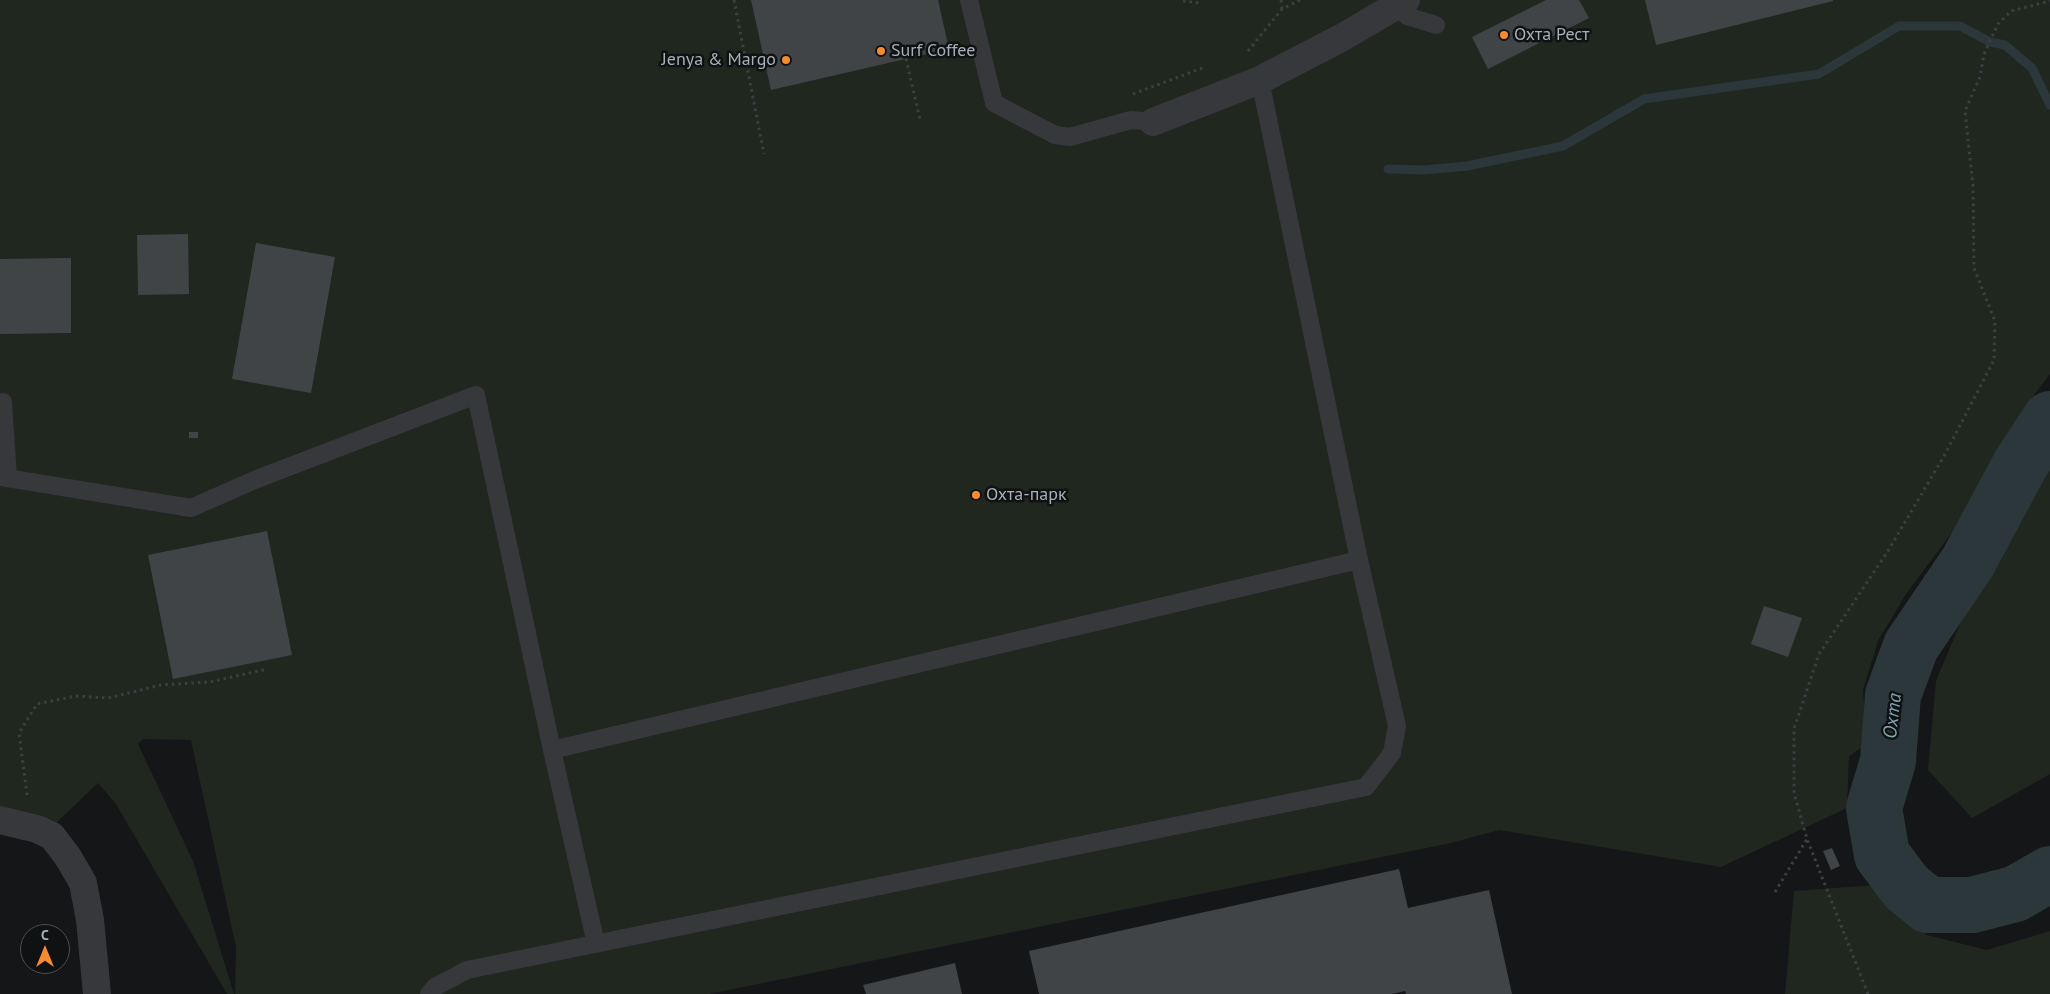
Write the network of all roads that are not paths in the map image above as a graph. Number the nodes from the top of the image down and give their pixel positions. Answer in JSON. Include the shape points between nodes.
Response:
{"nodes":[{"id":1,"x":968,"y":0,"type":"edge"},
{"id":2,"x":1401,"y":3,"type":"edge"},
{"id":3,"x":1436,"y":26,"type":"dead end"},
{"id":4,"x":1260,"y":80,"type":"junction"},
{"id":5,"x":1153,"y":122,"type":"joint"},
{"id":6,"x":4,"y":402,"type":"dead end"},
{"id":7,"x":4,"y":477,"type":"edge"},
{"id":8,"x":1359,"y":560,"type":"junction"},
{"id":9,"x":552,"y":750,"type":"junction"},
{"id":10,"x":3,"y":823,"type":"edge"},
{"id":11,"x":596,"y":944,"type":"junction"},
{"id":12,"x":97,"y":994,"type":"edge"},
{"id":13,"x":429,"y":994,"type":"edge"}],
"edges":[{"from":1,"to":5,"type":"lane","via":[[994,103],[1055,135],[1070,137],[1131,120]]},
{"from":2,"to":3,"type":"lane","via":[[1407,16]]},
{"from":2,"to":4,"type":"street"},
{"from":4,"to":5,"type":"street"},
{"from":4,"to":8,"type":"lane"},
{"from":6,"to":7,"type":"lane"},
{"from":7,"to":9,"type":"lane","via":[[191,508],[257,479],[476,395]]},
{"from":8,"to":9,"type":"lane"},
{"from":8,"to":11,"type":"lane","via":[[1397,726],[1392,753],[1366,787]]},
{"from":9,"to":11,"type":"lane"},
{"from":10,"to":12,"type":"street","via":[[37,829],[52,836],[68,857],[82,883],[90,920]]},
{"from":11,"to":13,"type":"lane","via":[[467,970],[435,987]]}]}
